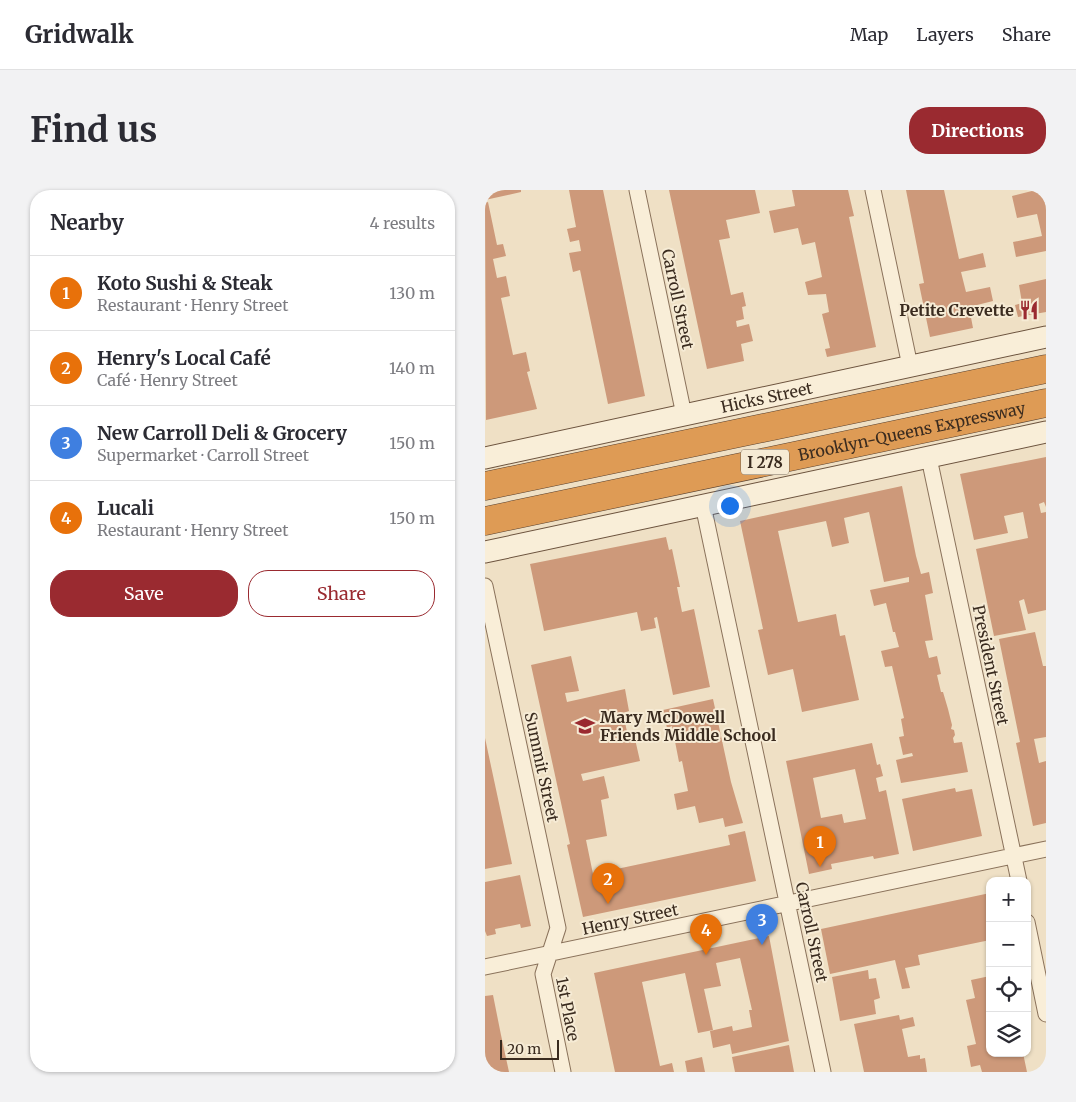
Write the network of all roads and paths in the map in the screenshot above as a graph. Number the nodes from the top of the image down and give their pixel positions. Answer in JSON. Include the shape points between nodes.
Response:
{"nodes":[{"id":1,"x":637,"y":190,"type":"edge"},
{"id":2,"x":873,"y":190,"type":"edge"},
{"id":3,"x":1046,"y":337,"type":"edge"},
{"id":4,"x":910,"y":366,"type":"junction"},
{"id":5,"x":1046,"y":369,"type":"edge"},
{"id":6,"x":1046,"y":403,"type":"edge"},
{"id":7,"x":685,"y":415,"type":"junction"},
{"id":8,"x":1046,"y":432,"type":"edge"},
{"id":9,"x":485,"y":458,"type":"edge"},
{"id":10,"x":929,"y":458,"type":"junction"},
{"id":11,"x":485,"y":486,"type":"edge"},
{"id":12,"x":703,"y":505,"type":"junction"},
{"id":13,"x":485,"y":521,"type":"edge"},
{"id":14,"x":485,"y":552,"type":"edge"},
{"id":15,"x":485,"y":586,"type":"edge"},
{"id":16,"x":1046,"y":850,"type":"edge"},
{"id":17,"x":1014,"y":856,"type":"junction"},
{"id":18,"x":1018,"y":877,"type":"edge"},
{"id":19,"x":788,"y":904,"type":"junction"},
{"id":20,"x":1031,"y":941,"type":"edge"},
{"id":21,"x":549,"y":954,"type":"junction"},
{"id":22,"x":485,"y":967,"type":"edge"},
{"id":23,"x":1046,"y":1014,"type":"edge"},
{"id":24,"x":563,"y":1072,"type":"edge"},
{"id":25,"x":823,"y":1072,"type":"edge"}],
"edges":[{"from":1,"to":7,"type":"street","name":"Carroll Street"},
{"from":2,"to":4,"type":"street"},
{"from":3,"to":4,"type":"street","name":"Hicks Street"},
{"from":4,"to":7,"type":"street","name":"Hicks Street"},
{"from":5,"to":11,"type":"highway","name":"Brooklyn-Queens Expressway","number":"I 278"},
{"from":6,"to":13,"type":"highway","name":"Brooklyn-Queens Expressway","number":"I 278"},
{"from":7,"to":9,"type":"street","name":"Hicks Street"},
{"from":8,"to":10,"type":"street"},
{"from":10,"to":12,"type":"street"},
{"from":10,"to":17,"type":"street","name":"President Street"},
{"from":12,"to":14,"type":"street"},
{"from":12,"to":19,"type":"street","name":"Carroll Street"},
{"from":15,"to":21,"type":"street","name":"Summit Street","via":[[558,928]]},
{"from":16,"to":17,"type":"street","name":"Henry Street"},
{"from":17,"to":18,"type":"street","name":"President Street"},
{"from":17,"to":19,"type":"street","name":"Henry Street"},
{"from":19,"to":21,"type":"street","name":"Henry Street"},
{"from":19,"to":25,"type":"street","name":"Carroll Street"},
{"from":20,"to":23,"type":"street"},
{"from":21,"to":22,"type":"street","name":"Henry Street"},
{"from":21,"to":24,"type":"street","name":"1st Place","via":[[543,974]]}]}
